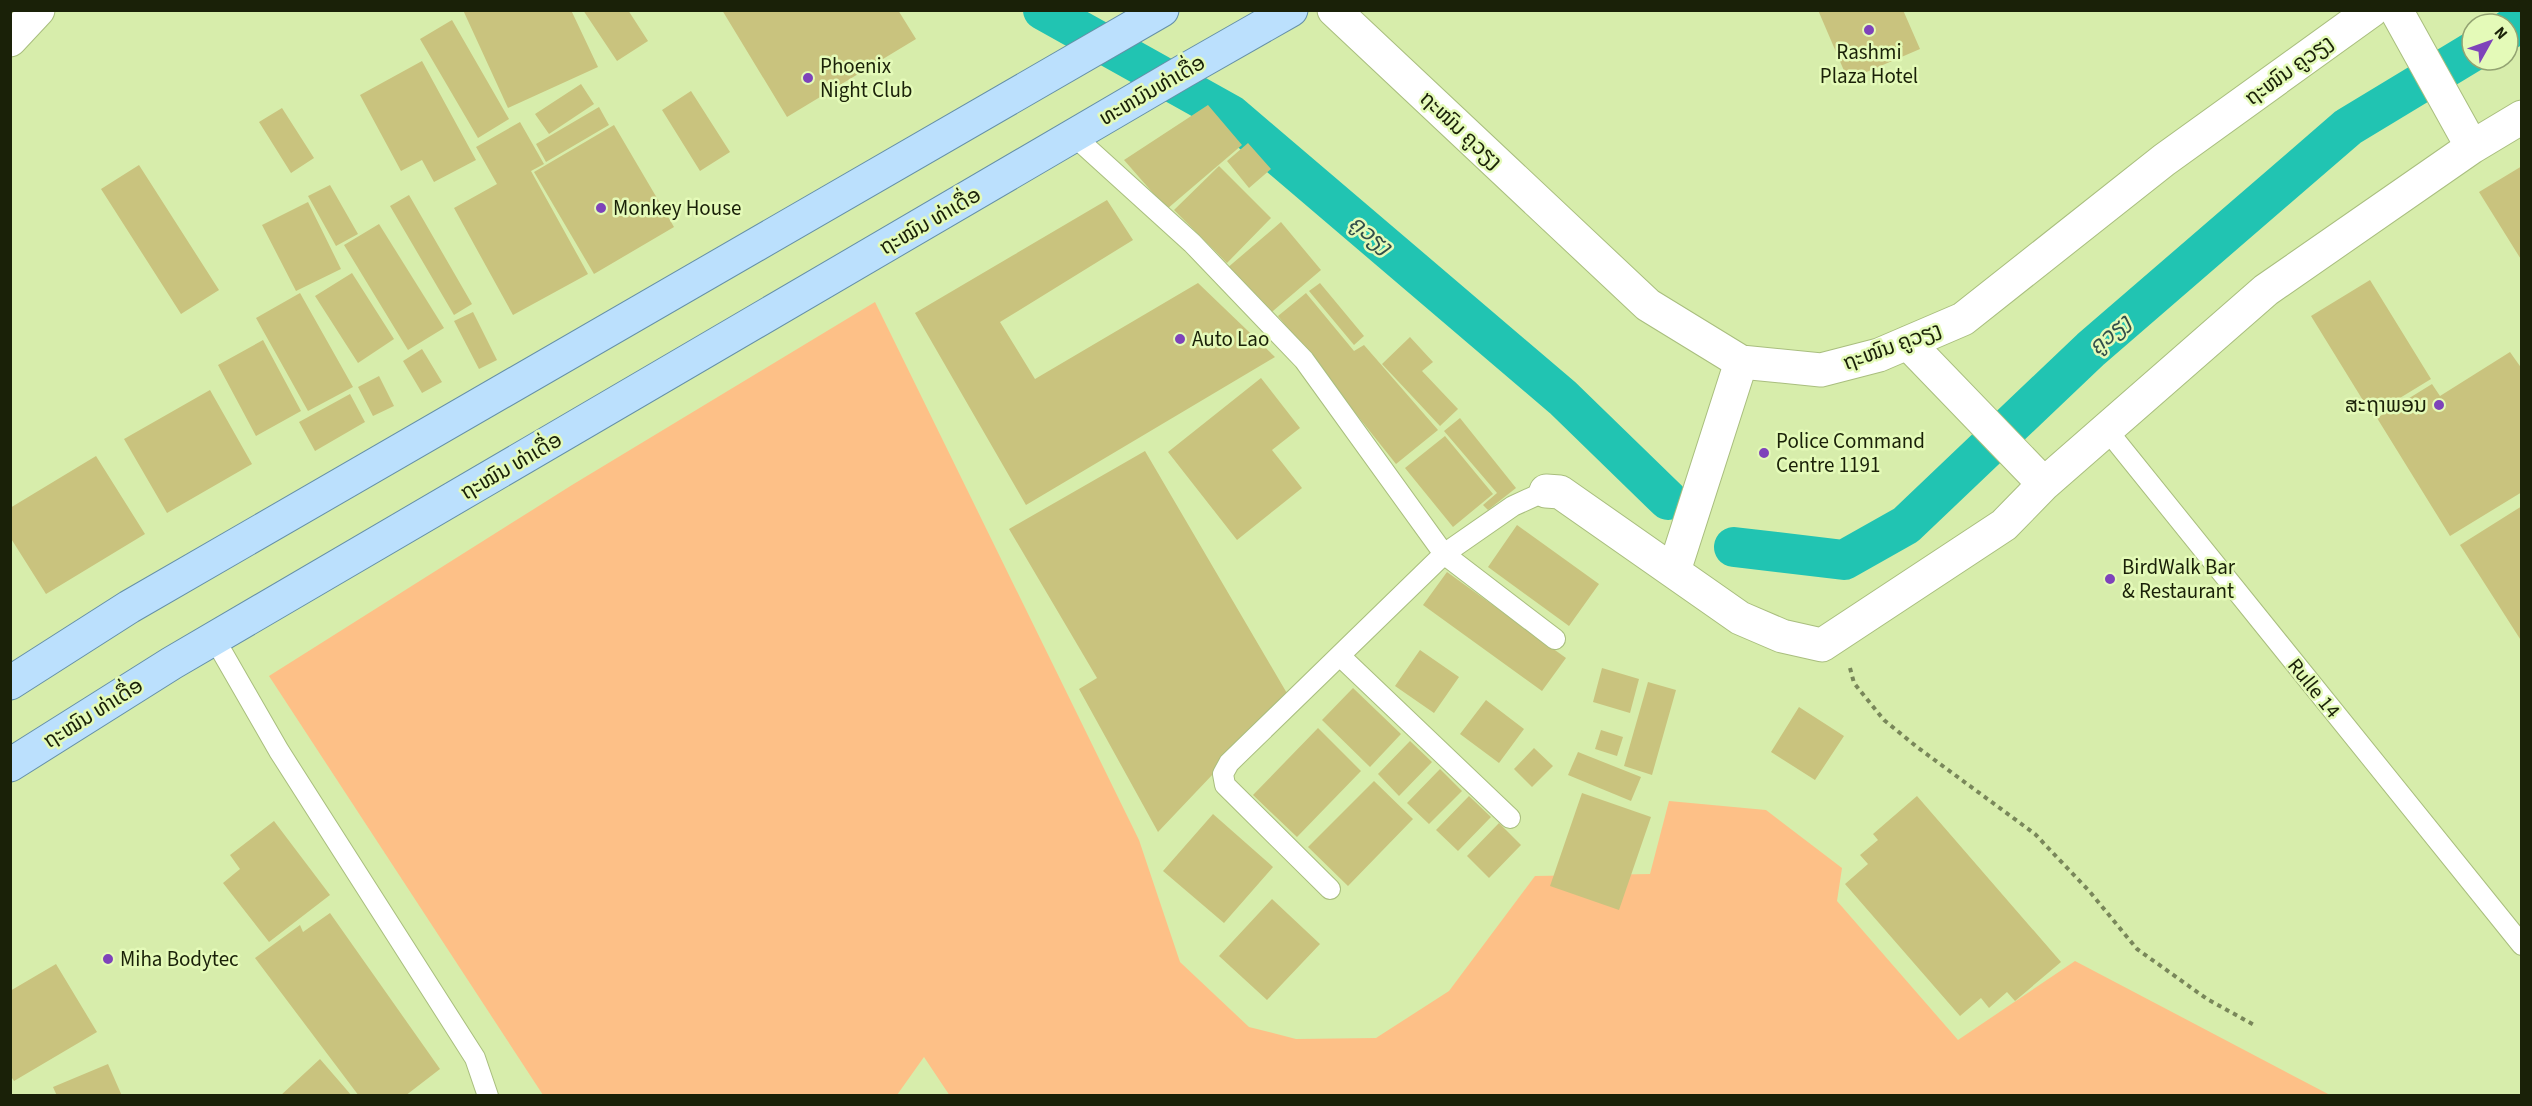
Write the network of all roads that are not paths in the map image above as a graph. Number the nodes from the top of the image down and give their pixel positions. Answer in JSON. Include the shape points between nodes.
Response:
{"nodes":[{"id":1,"x":38,"y":10,"type":"edge"},
{"id":2,"x":1291,"y":10,"type":"edge"},
{"id":3,"x":1334,"y":10,"type":"edge"},
{"id":4,"x":2372,"y":10,"type":"edge"},
{"id":5,"x":2396,"y":10,"type":"edge"},
{"id":6,"x":1155,"y":15,"type":"edge"},
{"id":7,"x":10,"y":40,"type":"edge"},
{"id":8,"x":2522,"y":117,"type":"edge"},
{"id":9,"x":1074,"y":136,"type":"junction"},
{"id":10,"x":2469,"y":140,"type":"junction"},
{"id":11,"x":1014,"y":171,"type":"joint"},
{"id":12,"x":1908,"y":343,"type":"junction"},
{"id":13,"x":1741,"y":362,"type":"junction"},
{"id":14,"x":2107,"y":430,"type":"junction"},
{"id":15,"x":2034,"y":473,"type":"junction"},
{"id":16,"x":1546,"y":491,"type":"joint"},
{"id":17,"x":1444,"y":554,"type":"junction"},
{"id":18,"x":1674,"y":571,"type":"junction"},
{"id":19,"x":214,"y":638,"type":"junction"},
{"id":20,"x":1555,"y":639,"type":"dead end"},
{"id":21,"x":1340,"y":656,"type":"junction"},
{"id":22,"x":10,"y":683,"type":"edge"},
{"id":23,"x":10,"y":765,"type":"edge"},
{"id":24,"x":1510,"y":818,"type":"dead end"},
{"id":25,"x":1330,"y":889,"type":"dead end"},
{"id":26,"x":2522,"y":945,"type":"edge"},
{"id":27,"x":489,"y":1095,"type":"edge"}],
"edges":[{"from":1,"to":7,"type":"street"},
{"from":2,"to":9,"type":"main road","name":"ທະຫນົນທ່າເດື່ອ"},
{"from":3,"to":13,"type":"street","name":"ຖະໜົນ ຄູວຽງ","via":[[1648,305]]},
{"from":4,"to":12,"type":"street","name":"ຖະໜົນ ຄູວຽງ","via":[[2164,160],[1963,319]]},
{"from":5,"to":10,"type":"street"},
{"from":6,"to":22,"type":"main road","via":[[129,607]]},
{"from":8,"to":10,"type":"street"},
{"from":9,"to":11,"type":"main road","name":"ທະຫນົນທ່າເດື່ອ"},
{"from":9,"to":17,"type":"lane","via":[[1192,243],[1304,360]]},
{"from":10,"to":14,"type":"street","via":[[2266,290]]},
{"from":11,"to":19,"type":"main road","name":"ຖະໝົນ ທ່າເດື່ອ"},
{"from":12,"to":13,"type":"street","name":"ຖະໜົນ ຄູວຽງ","via":[[1821,370]]},
{"from":12,"to":15,"type":"street"},
{"from":13,"to":18,"type":"street"},
{"from":14,"to":15,"type":"street"},
{"from":14,"to":26,"type":"lane","name":"Rulle 14"},
{"from":15,"to":18,"type":"street","via":[[2004,525],[1822,645],[1782,636],[1740,618]]},
{"from":16,"to":17,"type":"lane","via":[[1513,506]]},
{"from":16,"to":18,"type":"street","via":[[1560,492]]},
{"from":17,"to":20,"type":"lane"},
{"from":17,"to":21,"type":"lane"},
{"from":19,"to":23,"type":"main road","name":"ຖະໝົນ ທ່າເດື່ອ"},
{"from":19,"to":27,"type":"lane","via":[[279,751],[475,1058]]},
{"from":21,"to":24,"type":"lane"},
{"from":21,"to":25,"type":"lane","via":[[1229,763],[1223,774],[1225,785]]}]}
